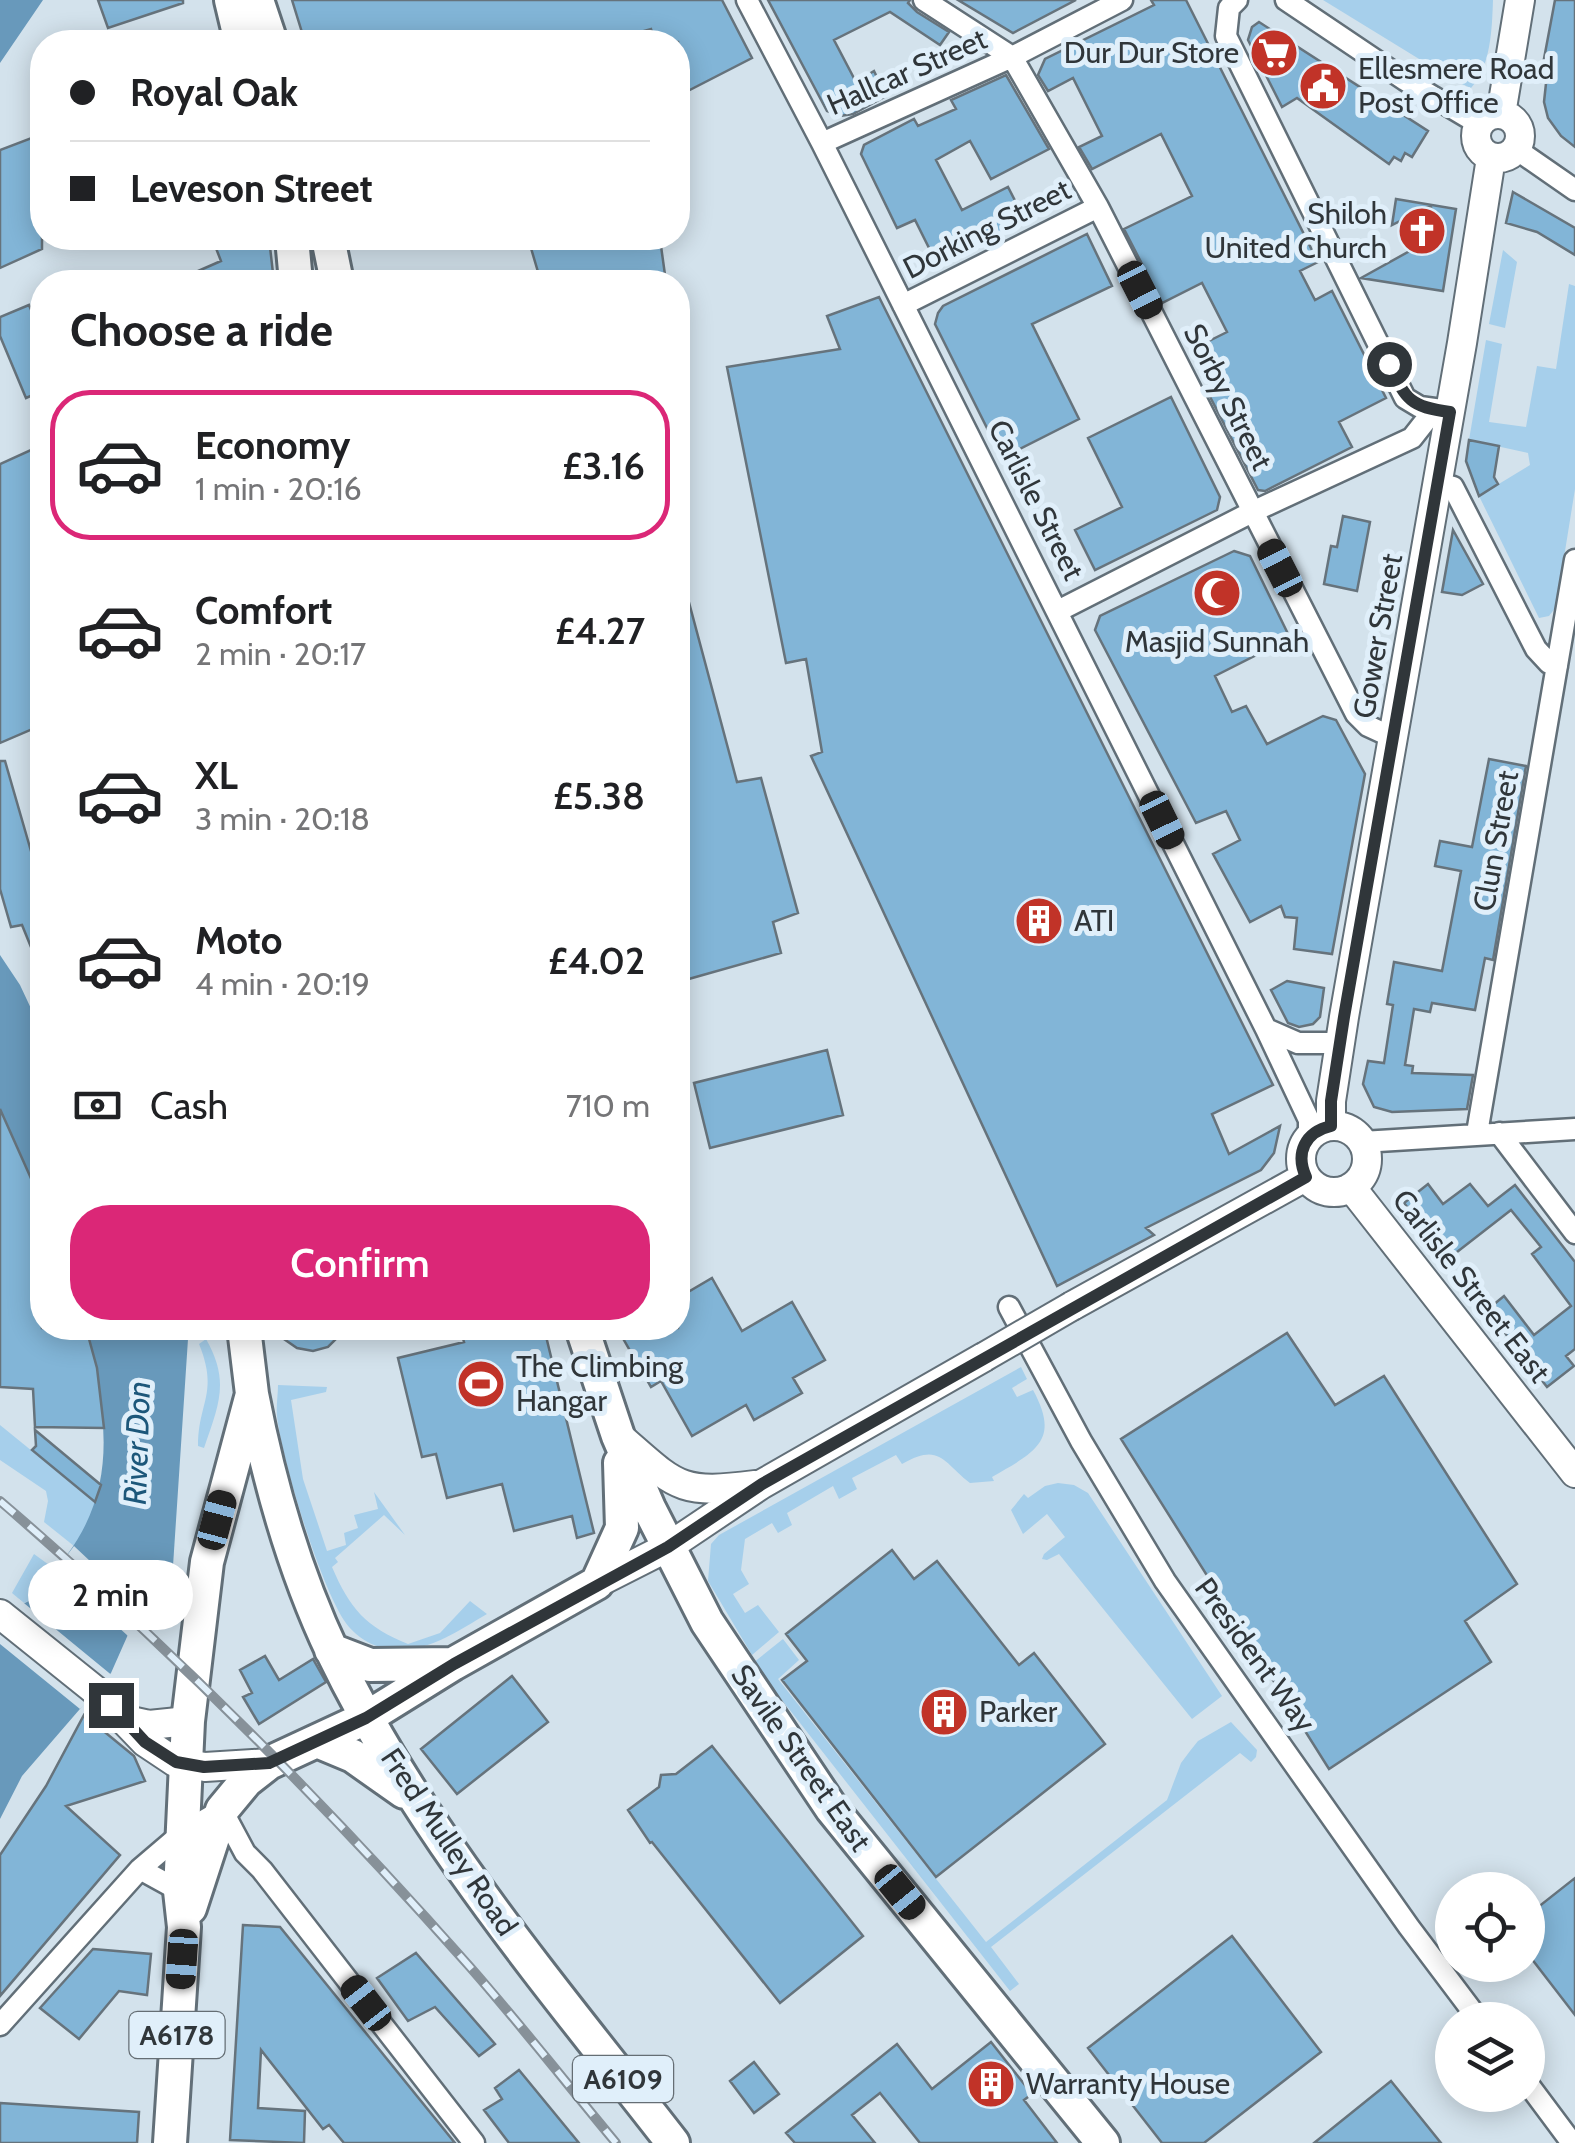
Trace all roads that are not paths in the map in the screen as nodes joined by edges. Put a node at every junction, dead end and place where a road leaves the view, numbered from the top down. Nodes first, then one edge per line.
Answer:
1 (231, 0) edge
2 (256, 0) edge
3 (747, 0) edge
4 (924, 0) edge
5 (1122, 0) edge
6 (1237, 0) edge
7 (1286, 0) edge
8 (1520, 0) edge
9 (238, 30) edge
10 (267, 30) edge
11 (1012, 57) junction
12 (1490, 119) junction
13 (822, 143) junction
14 (1504, 153) junction
15 (1575, 190) edge
16 (1098, 208) junction
17 (904, 305) junction
18 (1441, 411) junction
19 (1437, 483) junction
20 (1252, 512) junction
21 (1575, 560) edge
22 (1058, 610) junction
23 (1557, 666) junction
24 (1394, 738) junction
25 (1266, 1029) junction
26 (1340, 1043) junction
27 (1575, 1129) edge
28 (1320, 1131) junction
29 (1477, 1133) junction
30 (1499, 1133) junction
31 (1362, 1142) junction
32 (1306, 1177) junction
33 (1351, 1187) junction
34 (1575, 1233) edge
35 (1009, 1307) dead end
36 (245, 1340) edge
37 (586, 1340) edge
38 (252, 1394) junction
39 (618, 1436) junction
40 (1575, 1473) edge
41 (762, 1484) junction
42 (668, 1547) junction
43 (598, 1584) junction
44 (0, 1614) edge
45 (332, 1650) junction
46 (454, 1664) junction
47 (366, 1718) junction
48 (126, 1720) junction
49 (188, 1721) junction
50 (317, 1742) junction
51 (269, 1763) junction
52 (185, 1764) junction
53 (416, 1800) junction
54 (222, 1810) junction
55 (181, 1834) junction
56 (245, 1853) junction
57 (205, 1861) junction
58 (140, 1869) junction
59 (180, 1891) junction
60 (184, 1927) junction
61 (1465, 2002) edge
62 (0, 2025) edge
63 (1545, 2112) edge
64 (1560, 2138) edge
65 (170, 2143) edge
66 (474, 2143) edge
67 (673, 2143) edge
68 (1102, 2143) edge

1 - 9 main road
2 - 10 main road
3 - 13 street, Carlisle Street
4 - 11 street, Sorby Street
5 - 11 street, Hallcar Street
6 - 18 street
7 - 12 street
8 - 12 main road
11 - 13 street, Hallcar Street
11 - 16 street, Sorby Street
12 - 14 main road
12 - 14 main road
13 - 17 street, Carlisle Street
14 - 15 street
14 - 18 main road, Gower Street
16 - 17 street, Dorking Street
16 - 20 street, Sorby Street
17 - 22 street, Carlisle Street
18 - 19 main road, Gower Street
18 - 20 street
19 - 23 street
19 - 24 main road, Gower Street
20 - 22 street
20 - 24 street, Sorby Street
21 - 23 street, Clun Street
22 - 25 street, Carlisle Street
23 - 29 street, Clun Street
24 - 26 main road, Gower Street
25 - 26 street
25 - 28 street, Carlisle Street
26 - 28 main road, Gower Street
27 - 30 street
28 - 31 main road
28 - 32 main road
29 - 30 street
29 - 31 street
30 - 34 street
31 - 33 main road
32 - 33 main road
32 - 41 main road, bridge
33 - 40 main road, Carlisle Street East
35 - 61 street, President Way
36 - 38 main road, A6109
37 - 39 main road
38 - 45 main road, Fred Mulley Road / A6109
38 - 49 main road, A6178
39 - 41 main road
39 - 42 main road, Savile Street East
39 - 43 main road
41 - 42 main road
42 - 43 main road
42 - 68 main road, Savile Street East
43 - 46 main road, A6178
44 - 48 main road
45 - 46 main road
45 - 47 main road, Fred Mulley Road / A6109
46 - 47 main road, A6178
47 - 50 main road, A6178
47 - 53 main road, Fred Mulley Road / A6109
48 - 49 main road
48 - 52 main road
49 - 52 main road, A6178
50 - 51 main road, A6178
50 - 53 main road
51 - 52 main road
51 - 54 main road, A6178
52 - 55 main road, A6178
53 - 67 main road, Fred Mulley Road / A6109
54 - 55 street
54 - 56 street
54 - 57 main road, A6178
55 - 58 street
55 - 59 main road, A6178
56 - 57 street
56 - 66 street
57 - 60 main road, A6178
58 - 59 street
58 - 62 street
59 - 60 main road, A6178
60 - 65 main road, A6178
63 - 64 street

